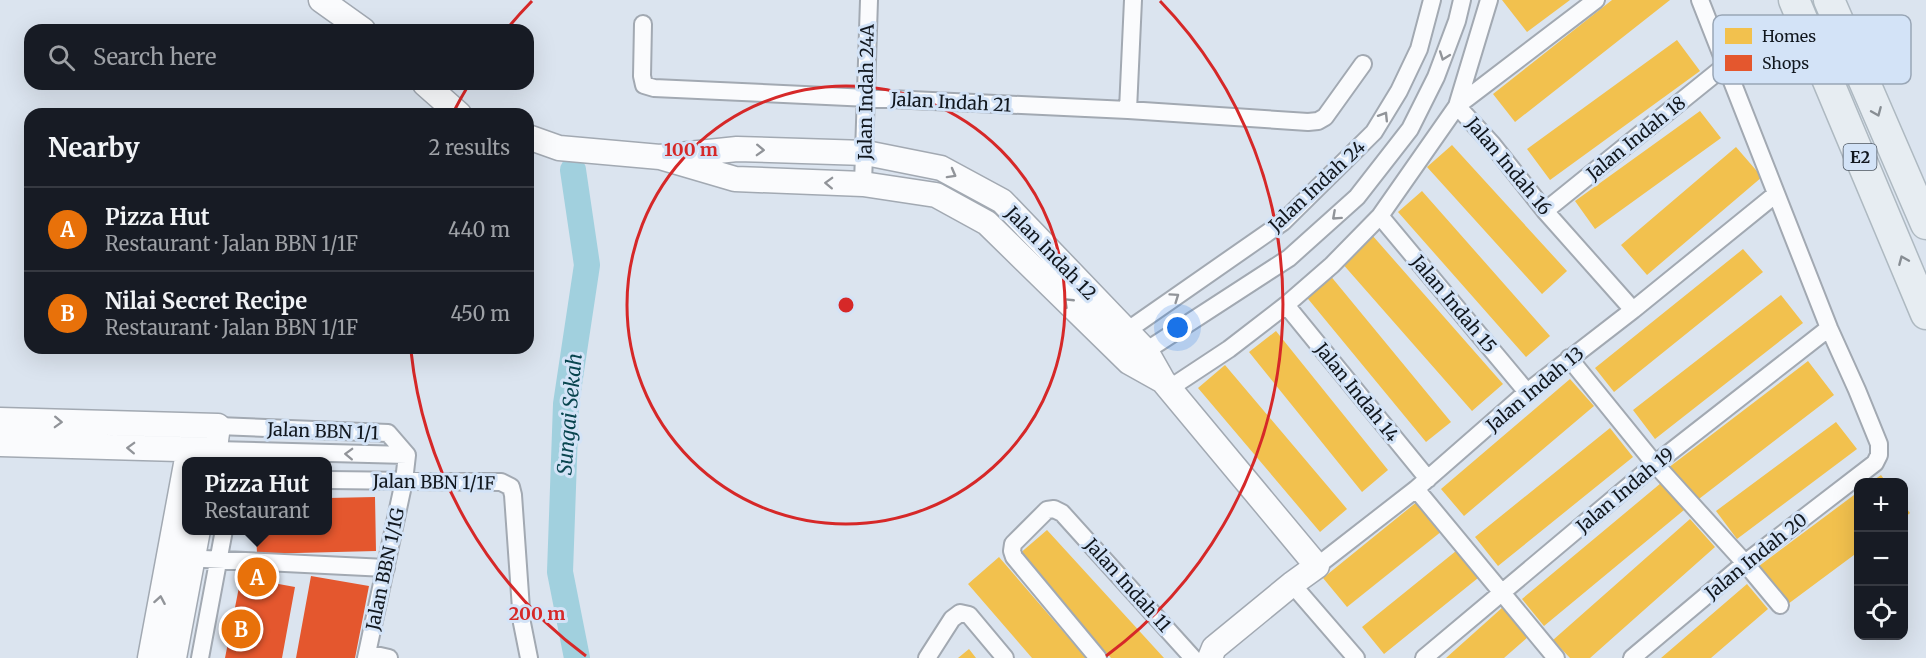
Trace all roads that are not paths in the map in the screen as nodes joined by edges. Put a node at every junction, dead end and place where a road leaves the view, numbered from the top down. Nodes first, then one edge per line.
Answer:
1 (321, 0) edge
2 (348, 0) edge
3 (869, 0) edge
4 (1132, 0) edge
5 (1432, 0) edge
6 (1462, 0) edge
7 (1489, 0) edge
8 (1596, 0) edge
9 (1700, 0) edge
10 (1794, 0) edge
11 (1829, 0) edge
12 (1800, 15) edge
13 (1835, 15) edge
14 (355, 24) edge
15 (360, 24) edge
16 (643, 24) dead end
17 (1713, 32) edge
18 (1363, 64) dead end
19 (1713, 75) edge
20 (1733, 84) edge
21 (1829, 84) edge
22 (1865, 84) edge
23 (432, 90) edge
24 (866, 98) junction
25 (1457, 106) junction
26 (452, 108) edge
27 (1128, 110) junction
28 (534, 139) edge
29 (866, 153) junction
30 (660, 157) junction
31 (863, 184) junction
32 (1776, 194) junction
33 (1545, 211) junction
34 (1380, 216) junction
35 (1926, 224) edge
36 (1286, 305) junction
37 (1633, 310) junction
38 (1926, 314) edge
39 (1829, 328) junction
40 (1118, 337) junction
41 (1138, 356) junction
42 (1569, 358) junction
43 (1167, 385) junction
44 (1527, 392) junction
45 (0, 420) edge
46 (0, 444) edge
47 (215, 446) edge
48 (189, 450) edge
49 (407, 455) junction
50 (1654, 464) junction
51 (332, 480) edge
52 (404, 481) junction
53 (1422, 484) junction
54 (182, 534) edge
55 (195, 535) edge
56 (224, 535) edge
57 (180, 558) junction
58 (219, 560) junction
59 (1745, 563) junction
60 (1317, 566) junction
61 (386, 568) junction
62 (1292, 584) junction
63 (1502, 594) junction
64 (1780, 606) dead end
65 (367, 656) edge
66 (150, 658) edge
67 (174, 658) edge
68 (200, 658) edge
69 (389, 658) edge
70 (529, 658) edge
71 (927, 658) edge
72 (1005, 658) edge
73 (1098, 658) edge
74 (1193, 658) edge
75 (1210, 658) edge
76 (1356, 658) edge
77 (1424, 658) edge
78 (1556, 658) edge
79 (1632, 658) edge

1 - 14 street
2 - 15 street
3 - 24 street, Jalan Indah 24A
4 - 27 street
40 -> 5 street, Jalan Indah 24
6 -> 41 street, Jalan Indah 24
7 - 25 street, Jalan Indah 16
8 - 25 street
9 - 17 street
12 -> 10 highway, E2
11 -> 13 highway, E2
16 - 24 street, Jalan Indah 21
18 - 27 street, Jalan Indah 21
19 - 33 street, Jalan Indah 18
20 - 32 street
38 -> 21 highway, E2
22 -> 35 highway, E2
23 - 26 street
24 - 27 street, Jalan Indah 21
24 - 29 street, Jalan Indah 24A
25 - 33 street, Jalan Indah 16
25 - 34 street
28 - 30 street, Jalan Indah 12
30 -> 29 street, Jalan Indah 12
29 - 31 street, Jalan Indah 24A
29 -> 40 street, Jalan Indah 12
31 -> 30 street, Jalan Indah 12
40 -> 31 street, Jalan Indah 12
32 - 37 street, Jalan Indah 13
32 - 39 street
33 - 37 street, Jalan Indah 16
34 - 36 street
34 - 44 street, Jalan Indah 15
36 - 43 street
36 - 53 street, Jalan Indah 14
37 - 42 street, Jalan Indah 13
39 - 50 street, Jalan Indah 19
39 - 59 street, Jalan Indah 20
40 - 41 street, Jalan Indah 12
41 - 43 street, Jalan Indah 12
42 - 44 street, Jalan Indah 13
42 - 50 street
43 - 60 street, Jalan Indah 12
44 - 53 street, Jalan Indah 13
45 -> 48 street, Jalan BBN 1/1
48 -> 46 street, Jalan BBN 1/1
47 - 48 street, Jalan BBN 1/1
49 -> 47 street, Jalan BBN 1/1
47 - 49 street, Jalan BBN 1/1
49 - 52 street, Jalan BBN 1/1G
50 - 59 street
50 - 63 street, Jalan Indah 19
51 - 52 street, Jalan BBN 1/1F
52 - 61 street, Jalan BBN 1/1G
52 - 70 street, Jalan BBN 1/1F
53 - 60 street, Jalan Indah 13
53 - 63 street, Jalan Indah 14
54 - 57 street
55 - 57 street
56 - 58 street
57 - 58 street
66 -> 57 street
57 - 67 street
58 - 61 street
58 - 68 street
59 - 64 street
59 - 79 street, Jalan Indah 20
60 - 62 street, Jalan Indah 13
61 - 65 street, Jalan BBN 1/1G
62 - 75 street, Jalan Indah 13
62 - 76 street
63 - 77 street, Jalan Indah 19
63 - 78 street, Jalan Indah 14
65 - 69 street
71 - 72 street
73 - 74 street, Jalan Indah 11

